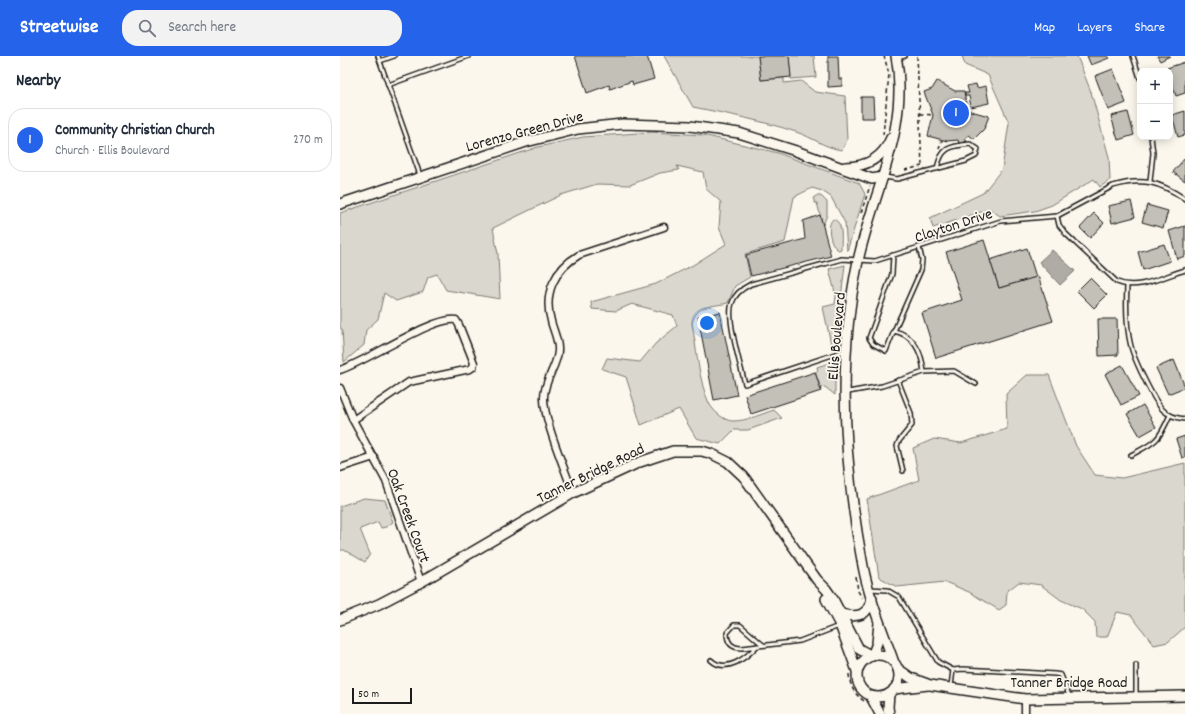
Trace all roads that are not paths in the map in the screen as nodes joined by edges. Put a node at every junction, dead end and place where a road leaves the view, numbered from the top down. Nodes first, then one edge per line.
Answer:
1 (378, 56) edge
2 (394, 56) edge
3 (469, 56) edge
4 (1133, 56) edge
5 (899, 57) edge
6 (380, 61) junction
7 (1137, 69) edge
8 (388, 85) junction
9 (898, 119) junction
10 (1151, 140) edge
11 (834, 164) junction
12 (937, 169) junction
13 (420, 176) junction
14 (883, 177) junction
15 (1150, 181) junction
16 (1185, 199) edge
17 (340, 204) edge
18 (1057, 216) junction
19 (664, 227) dead end
20 (919, 247) junction
21 (893, 255) junction
22 (858, 260) junction
23 (1185, 270) edge
24 (1127, 286) junction
25 (894, 331) junction
26 (847, 350) junction
27 (340, 370) edge
28 (924, 372) junction
29 (898, 380) junction
30 (976, 384) dead end
31 (340, 388) edge
32 (846, 392) junction
33 (1170, 416) junction
34 (1185, 419) edge
35 (353, 420) junction
36 (1130, 455) dead end
37 (374, 457) junction
38 (340, 468) edge
39 (903, 471) dead end
40 (573, 493) junction
41 (817, 580) junction
42 (421, 582) junction
43 (871, 593) junction
44 (841, 614) junction
45 (340, 620) edge
46 (879, 621) junction
47 (843, 624) junction
48 (763, 645) junction
49 (757, 646) junction
50 (872, 656) junction
51 (711, 660) dead end
52 (893, 660) junction
53 (1136, 665) dead end
54 (898, 669) junction
55 (853, 670) junction
56 (953, 670) junction
57 (930, 685) junction
58 (950, 688) junction
59 (892, 692) junction
60 (1185, 696) edge
61 (1136, 697) junction
62 (1070, 698) junction
63 (1025, 699) junction
64 (869, 700) junction
65 (880, 714) edge
66 (889, 714) edge
67 (1025, 714) edge

1 - 6 lane
2 - 6 lane
3 - 8 lane
4 - 7 lane
5 - 9 main road, Ellis Boulevard
6 - 8 lane
8 - 13 lane
9 - 11 main road
9 - 14 main road, Ellis Boulevard
10 - 15 lane
11 - 13 main road, Lorenzo Green Drive
11 - 14 main road, Lorenzo Green Drive
12 - 12 lane
12 - 14 lane
13 - 17 main road, Lorenzo Green Drive
14 - 22 main road, Ellis Boulevard
15 - 16 lane, Clayton Drive
15 - 18 lane, Clayton Drive
18 - 20 lane, Clayton Drive
18 - 24 lane
19 - 40 street
20 - 21 lane, Clayton Drive
20 - 25 lane
21 - 22 lane, Clayton Drive
21 - 25 lane
22 - 26 main road, Ellis Boulevard
22 - 26 lane, Clayton Drive
23 - 24 lane
24 - 33 lane
25 - 28 lane
26 - 32 main road, Ellis Boulevard
27 - 35 street
28 - 29 lane
28 - 30 lane
29 - 32 lane
29 - 39 lane
31 - 35 street, Oak Creek Court
32 - 43 main road, Ellis Boulevard
33 - 34 lane
33 - 36 lane
35 - 37 street, Oak Creek Court
37 - 38 street, Oak Creek Court
37 - 42 street, Oak Creek Court
40 - 41 main road, Tanner Bridge Road
40 - 42 main road, Tanner Bridge Road
41 - 44 main road, Tanner Bridge Road
41 - 47 main road, Tanner Bridge Road
42 - 45 main road, Tanner Bridge Road
43 - 44 main road
43 - 46 main road, Ellis Boulevard
43 - 56 lane
44 - 47 main road, Tanner Bridge Road
46 - 50 main road, Ellis Boulevard
46 - 52 main road, Ellis Boulevard
47 - 48 lane
47 - 50 main road, Tanner Bridge Road
47 - 55 main road, Tanner Bridge Road
48 - 49 lane
48 - 49 lane
49 - 51 lane
50 - 52 main road
50 - 55 main road
52 - 54 main road
53 - 61 lane
54 - 57 main road, Tanner Bridge Road
54 - 59 main road
55 - 64 main road
56 - 58 lane
56 - 62 lane
57 - 58 main road, Tanner Bridge Road
57 - 59 main road, Tanner Bridge Road
58 - 63 main road, Tanner Bridge Road
59 - 64 main road
59 - 66 main road
60 - 61 main road, Tanner Bridge Road
61 - 62 main road, Tanner Bridge Road
62 - 63 main road, Tanner Bridge Road
63 - 67 street
64 - 65 main road

